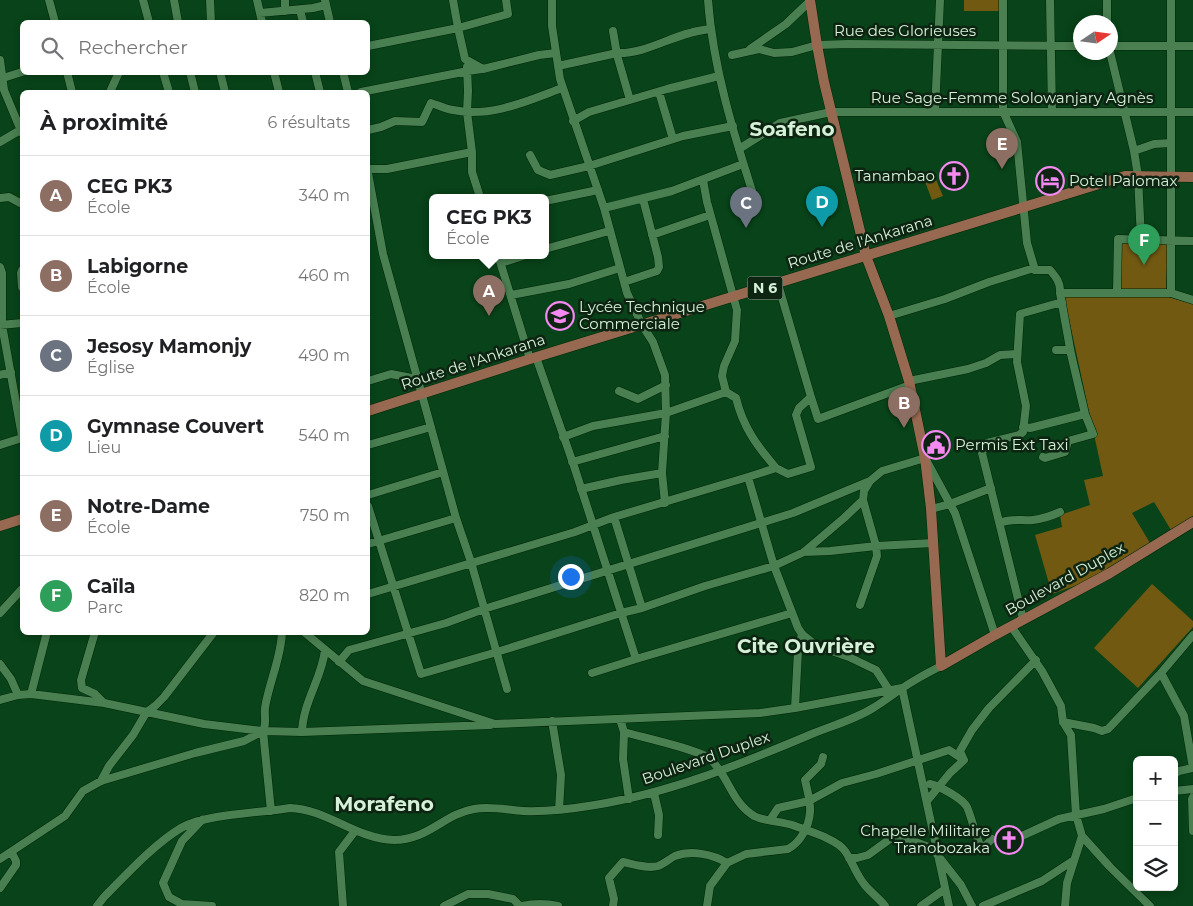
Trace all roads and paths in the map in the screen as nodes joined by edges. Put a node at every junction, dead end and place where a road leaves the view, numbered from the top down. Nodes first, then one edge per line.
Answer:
1 (49, 0) edge
2 (143, 0) edge
3 (174, 0) edge
4 (210, 0) edge
5 (257, 0) edge
6 (285, 0) edge
7 (453, 0) edge
8 (506, 0) edge
9 (552, 0) edge
10 (708, 0) edge
11 (810, 0) edge
12 (940, 0) edge
13 (1003, 0) edge
14 (1050, 0) edge
15 (1107, 0) edge
16 (1171, 0) edge
17 (325, 2) edge
18 (300, 10) junction
19 (285, 11) junction
20 (260, 13) junction
21 (1107, 15) edge
22 (54, 20) edge
23 (148, 20) edge
24 (178, 20) edge
25 (211, 20) edge
26 (262, 20) edge
27 (302, 20) edge
28 (330, 20) edge
29 (458, 28) junction
30 (710, 29) junction
31 (613, 30) dead end
32 (817, 45) junction
33 (937, 45) junction
34 (1004, 45) junction
35 (370, 46) edge
36 (1052, 46) junction
37 (1073, 46) edge
38 (1118, 46) edge
39 (1193, 46) edge
40 (1171, 47) junction
41 (748, 51) junction
42 (556, 53) junction
43 (617, 53) junction
44 (732, 55) dead end
45 (465, 59) junction
46 (0, 60) edge
47 (1112, 60) edge
48 (558, 66) junction
49 (483, 69) junction
50 (468, 71) junction
51 (20, 73) edge
52 (68, 75) edge
53 (118, 75) edge
54 (164, 75) edge
55 (191, 75) edge
56 (222, 75) edge
57 (275, 75) edge
58 (316, 75) edge
59 (344, 75) edge
60 (720, 76) junction
61 (4, 78) junction
62 (562, 88) junction
63 (2, 90) edge
64 (72, 90) edge
65 (111, 90) edge
66 (168, 90) edge
67 (194, 90) edge
68 (225, 90) edge
69 (278, 90) edge
70 (320, 90) edge
71 (348, 90) edge
72 (370, 90) edge
73 (659, 92) junction
74 (630, 100) junction
75 (935, 111) junction
76 (1003, 111) junction
77 (1052, 111) junction
78 (1125, 111) junction
79 (467, 112) junction
80 (831, 112) junction
81 (1171, 112) junction
82 (1193, 112) edge
83 (573, 121) junction
84 (20, 126) edge
85 (733, 126) junction
86 (370, 130) edge
87 (20, 131) edge
88 (673, 139) junction
89 (0, 142) edge
90 (1170, 142) junction
91 (739, 149) junction
92 (1134, 151) junction
93 (472, 152) junction
94 (530, 155) dead end
95 (743, 164) junction
96 (589, 166) junction
97 (370, 169) edge
98 (1138, 176) junction
99 (1171, 176) junction
100 (1193, 177) edge
101 (703, 180) junction
102 (370, 184) edge
103 (598, 190) junction
104 (479, 194) edge
105 (0, 198) edge
106 (643, 199) junction
107 (549, 200) edge
108 (755, 200) dead end
109 (20, 203) edge
110 (604, 208) junction
111 (1023, 208) junction
112 (710, 216) junction
113 (610, 231) junction
114 (652, 235) junction
115 (1141, 239) junction
116 (1171, 240) junction
117 (1193, 241) edge
118 (549, 247) edge
119 (866, 256) junction
120 (500, 259) edge
121 (514, 259) edge
122 (501, 263) junction
123 (0, 268) edge
124 (620, 268) junction
125 (1034, 268) junction
126 (624, 282) junction
127 (778, 284) junction
128 (1117, 292) junction
129 (1060, 293) junction
130 (1171, 293) junction
131 (511, 295) junction
132 (734, 298) junction
133 (1193, 300) edge
134 (1062, 302) junction
135 (889, 316) junction
136 (20, 323) edge
137 (1, 325) edge
138 (642, 325) junction
139 (1056, 350) dead end
140 (1070, 350) junction
141 (1017, 354) junction
142 (533, 358) junction
143 (11, 372) junction
144 (0, 375) edge
145 (370, 379) edge
146 (417, 379) junction
147 (910, 383) junction
148 (666, 385) junction
149 (619, 391) dead end
150 (726, 392) junction
151 (421, 395) junction
152 (811, 397) junction
153 (370, 410) edge
154 (666, 413) junction
155 (1085, 414) junction
156 (20, 425) edge
157 (431, 427) junction
158 (1023, 427) junction
159 (665, 436) junction
160 (563, 437) junction
161 (20, 438) edge
162 (370, 444) edge
163 (0, 445) edge
164 (925, 458) junction
165 (1042, 458) dead end
166 (572, 462) junction
167 (776, 468) junction
168 (443, 472) junction
169 (662, 473) junction
170 (748, 477) junction
171 (870, 481) junction
172 (991, 488) junction
173 (581, 489) junction
174 (370, 494) edge
175 (863, 500) junction
176 (665, 503) junction
177 (950, 504) junction
178 (931, 509) junction
179 (1060, 512) dead end
180 (370, 513) edge
181 (614, 517) junction
182 (456, 518) junction
183 (20, 520) edge
184 (1193, 522) edge
185 (762, 523) junction
186 (1000, 524) junction
187 (592, 525) junction
188 (0, 526) edge
189 (378, 540) junction
190 (933, 542) junction
191 (370, 543) edge
192 (876, 546) junction
193 (804, 552) junction
194 (471, 562) junction
195 (628, 564) junction
196 (774, 566) junction
197 (607, 571) junction
198 (393, 586) junction
199 (20, 591) edge
200 (370, 593) edge
201 (860, 605) dead end
202 (642, 608) junction
203 (484, 609) junction
204 (0, 613) edge
205 (621, 613) junction
206 (792, 613) junction
207 (1023, 620) junction
208 (1011, 626) junction
209 (407, 633) junction
210 (802, 634) junction
211 (995, 634) junction
212 (46, 635) edge
213 (93, 635) edge
214 (212, 635) edge
215 (282, 635) edge
216 (308, 635) edge
217 (1193, 635) edge
218 (325, 650) junction
219 (497, 652) junction
220 (636, 659) junction
221 (1036, 660) junction
222 (339, 662) junction
223 (0, 664) edge
224 (940, 666) junction
225 (592, 673) dead end
226 (1161, 673) junction
227 (902, 688) junction
228 (507, 689) dead end
229 (888, 690) junction
230 (30, 694) junction
231 (18, 695) junction
232 (0, 700) edge
233 (104, 703) junction
234 (795, 708) junction
235 (146, 713) junction
236 (620, 719) junction
237 (552, 721) junction
238 (1062, 722) junction
239 (495, 724) junction
240 (263, 731) junction
241 (302, 732) junction
242 (624, 732) junction
243 (823, 757) dead end
244 (918, 760) junction
245 (964, 760) junction
246 (1193, 768) edge
247 (720, 770) junction
248 (1178, 771) edge
249 (101, 781) junction
250 (930, 784) dead end
251 (940, 786) junction
252 (1193, 789) edge
253 (1178, 791) edge
254 (654, 793) junction
255 (1193, 797) edge
256 (629, 799) junction
257 (1133, 799) edge
258 (809, 801) junction
259 (928, 801) junction
260 (559, 810) junction
261 (271, 811) junction
262 (1076, 815) junction
263 (204, 819) junction
264 (770, 820) junction
265 (806, 830) junction
266 (355, 831) junction
267 (1193, 831) edge
268 (658, 835) dead end
269 (1082, 836) junction
270 (992, 839) dead end
271 (1015, 839) dead end
272 (12, 853) junction
273 (938, 854) junction
274 (849, 858) junction
275 (0, 859) edge
276 (1074, 860) junction
277 (727, 863) junction
278 (0, 888) edge
279 (945, 889) junction
280 (97, 906) edge
281 (200, 906) edge
282 (212, 906) edge
283 (343, 906) edge
284 (444, 906) edge
285 (521, 906) edge
286 (558, 906) edge
287 (613, 906) edge
288 (707, 906) edge
289 (885, 906) edge
290 (921, 906) edge
291 (949, 906) edge
292 (972, 906) edge
293 (982, 906) edge
294 (1065, 906) edge
295 (1150, 906) edge

1 - 22 street
2 - 23 street
3 - 24 street
4 - 25 street
5 - 20 street
6 - 19 street
7 - 29 street
8 - 29 street
9 - 42 street
10 - 30 street
11 - 32 main road
11 - 41 street
12 - 33 street
13 - 34 street
14 - 36 street
15 - 21 street
16 - 40 street
17 - 18 street
17 - 28 street
18 - 19 street
18 - 27 street
19 - 20 street
20 - 26 street
29 - 35 street
29 - 45 street
30 - 43 street
30 - 60 street
31 - 43 street
32 - 33 street, Rue des Glorieuses
32 - 41 street, Rue des Glorieuses
32 - 80 main road
33 - 34 street, Rue des Glorieuses
33 - 75 street
34 - 36 street, Rue des Glorieuses
34 - 76 street
36 - 37 street, Rue des Glorieuses
36 - 77 street
38 - 40 street
39 - 40 street
40 - 81 street
41 - 44 street, Rue des Glorieuses
42 - 48 street
42 - 49 street
43 - 48 street
43 - 74 street
45 - 49 street
45 - 50 street
46 - 61 street
47 - 78 street
48 - 62 street
49 - 50 street
50 - 72 street
50 - 79 street
51 - 61 street
52 - 64 street
53 - 65 street
54 - 66 street
55 - 67 street
56 - 68 street
57 - 69 street
58 - 70 street
59 - 71 street
60 - 73 street
60 - 85 street
61 - 63 street
62 - 79 street
62 - 83 street
63 - 84 street
73 - 74 street
73 - 88 street
74 - 83 street
75 - 76 street, Rue Sage-Femme Solowanjary Agnès
75 - 80 street, Rue Sage-Femme Solowanjary Agnès
76 - 77 street, Rue Sage-Femme Solowanjary Agnès
76 - 111 street
77 - 78 street, Rue Sage-Femme Solowanjary Agnès
78 - 81 street, Rue Sage-Femme Solowanjary Agnès
78 - 92 street
79 - 86 street
79 - 93 street
80 - 91 street, Rue Sage-Femme Solowanjary Agnès
80 - 119 main road
81 - 82 street, Rue Sage-Femme Solowanjary Agnès
81 - 90 street
83 - 96 street
85 - 88 street
85 - 91 street
87 - 89 street
88 - 96 street
90 - 92 street
90 - 99 street
91 - 95 street
92 - 98 street
93 - 97 street
93 - 104 street
94 - 96 street
95 - 101 street
95 - 108 street
96 - 103 street
98 - 99 main road, Route de l'Ankarana / N 6
98 - 111 main road, Route de l'Ankarana / N 6
98 - 115 street
99 - 100 main road, Route de l'Ankarana / N 6
99 - 116 street
101 - 106 street
101 - 112 street
102 - 146 street
103 - 107 street
103 - 110 street
105 - 109 street
106 - 110 street
106 - 114 street
110 - 113 street
111 - 119 main road, Route de l'Ankarana / N 6
111 - 125 street
112 - 114 street
112 - 132 street
113 - 118 street
113 - 124 street
114 - 126 street
115 - 116 street
115 - 128 street
116 - 117 street
116 - 130 street
119 - 127 main road, Route de l'Ankarana / N 6
119 - 135 main road
120 - 122 street
121 - 122 street
122 - 131 street
123 - 137 street
124 - 126 street
124 - 131 street
125 - 129 street
125 - 135 street
126 - 138 street
127 - 132 main road, Route de l'Ankarana / N 6
127 - 152 street
128 - 129 street
128 - 130 street
129 - 134 street
130 - 133 street
131 - 142 street
132 - 138 main road, Route de l'Ankarana / N 6
132 - 150 street
134 - 140 street
134 - 141 street
135 - 147 main road
136 - 137 street
137 - 143 street
138 - 142 main road, Route de l'Ankarana / N 6
138 - 148 street
139 - 140 street
140 - 155 street
141 - 147 street
141 - 158 street
142 - 151 main road, Route de l'Ankarana / N 6
142 - 160 street
143 - 144 street
143 - 156 street
145 - 146 street
146 - 151 street
147 - 152 street
147 - 164 main road
148 - 149 street
148 - 154 street
150 - 154 street
150 - 167 street
151 - 153 main road, Route de l'Ankarana / N 6
151 - 157 street
152 - 167 street
154 - 159 street
154 - 160 street
155 - 158 street
155 - 165 street
157 - 162 street
157 - 168 street
158 - 172 street
159 - 166 street
159 - 169 street
160 - 166 street
161 - 163 street
164 - 171 street
164 - 177 street
164 - 178 main road
166 - 173 street
167 - 170 street
168 - 174 street
168 - 182 street
169 - 173 street
169 - 176 street
170 - 176 street
170 - 185 street
171 - 175 street
171 - 185 street
172 - 177 street
172 - 186 street
173 - 187 street
175 - 192 street
175 - 193 street
176 - 181 street
177 - 178 street
177 - 211 street
178 - 190 main road
179 - 186 street
180 - 189 street
181 - 187 street
181 - 195 street
182 - 189 street
182 - 194 street
183 - 188 main road
184 - 207 main road, Boulevard Duplex
185 - 195 street
185 - 196 street
186 - 207 street
187 - 194 street
187 - 197 street
189 - 191 street
189 - 198 street
190 - 192 street
190 - 224 main road
192 - 193 street
192 - 201 street
193 - 196 street
194 - 198 street
194 - 203 street
195 - 197 street
195 - 202 street
196 - 202 street
196 - 206 street
197 - 203 street
197 - 205 street
198 - 200 street
198 - 209 street
199 - 204 street
202 - 205 street
203 - 209 street
203 - 219 street
205 - 219 street
205 - 220 street
206 - 210 street
206 - 220 street
207 - 208 main road, Boulevard Duplex
208 - 211 main road, Boulevard Duplex
208 - 221 street
209 - 219 street
209 - 222 street
210 - 229 street
210 - 234 street
211 - 224 main road, Boulevard Duplex
212 - 230 street
213 - 233 street
214 - 235 street
215 - 240 street
216 - 218 street
217 - 226 street
218 - 222 street
218 - 241 street
219 - 228 street
220 - 225 street
221 - 238 street
221 - 245 street
222 - 239 street
223 - 231 street
224 - 227 street, Boulevard Duplex
226 - 238 street
226 - 246 street
227 - 229 street
227 - 244 street
227 - 247 street, Boulevard Duplex
229 - 234 street
230 - 231 street
230 - 233 street
231 - 232 street
233 - 235 street
234 - 236 street
235 - 240 street
235 - 249 street
236 - 237 street
236 - 242 street
237 - 239 street
237 - 260 street
238 - 262 street
239 - 241 street
240 - 241 street
240 - 249 street
240 - 261 street
242 - 247 street
242 - 256 street
243 - 258 street
244 - 245 street
244 - 258 street
244 - 259 street
245 - 251 street
246 - 248 street
247 - 254 street, Boulevard Duplex
247 - 264 street
249 - 272 street
250 - 251 street
251 - 259 street
251 - 270 street
252 - 253 street
254 - 256 street, Boulevard Duplex
254 - 268 street
255 - 267 street
256 - 260 street, Boulevard Duplex
257 - 262 street
258 - 264 street
258 - 265 street
259 - 273 street
260 - 266 street, Boulevard Duplex
261 - 263 street, Boulevard Duplex
261 - 266 street, Boulevard Duplex
262 - 269 street
262 - 271 street
263 - 280 street, Boulevard Duplex
263 - 281 street
264 - 265 street
265 - 274 street
265 - 277 street
266 - 283 street
269 - 276 street
269 - 295 street
272 - 275 street
272 - 278 street
273 - 274 street
273 - 279 street
273 - 292 street
274 - 289 street
276 - 293 street
276 - 294 street
277 - 287 street
277 - 288 street
279 - 290 street
279 - 291 street
281 - 282 street
284 - 285 street
285 - 286 street

